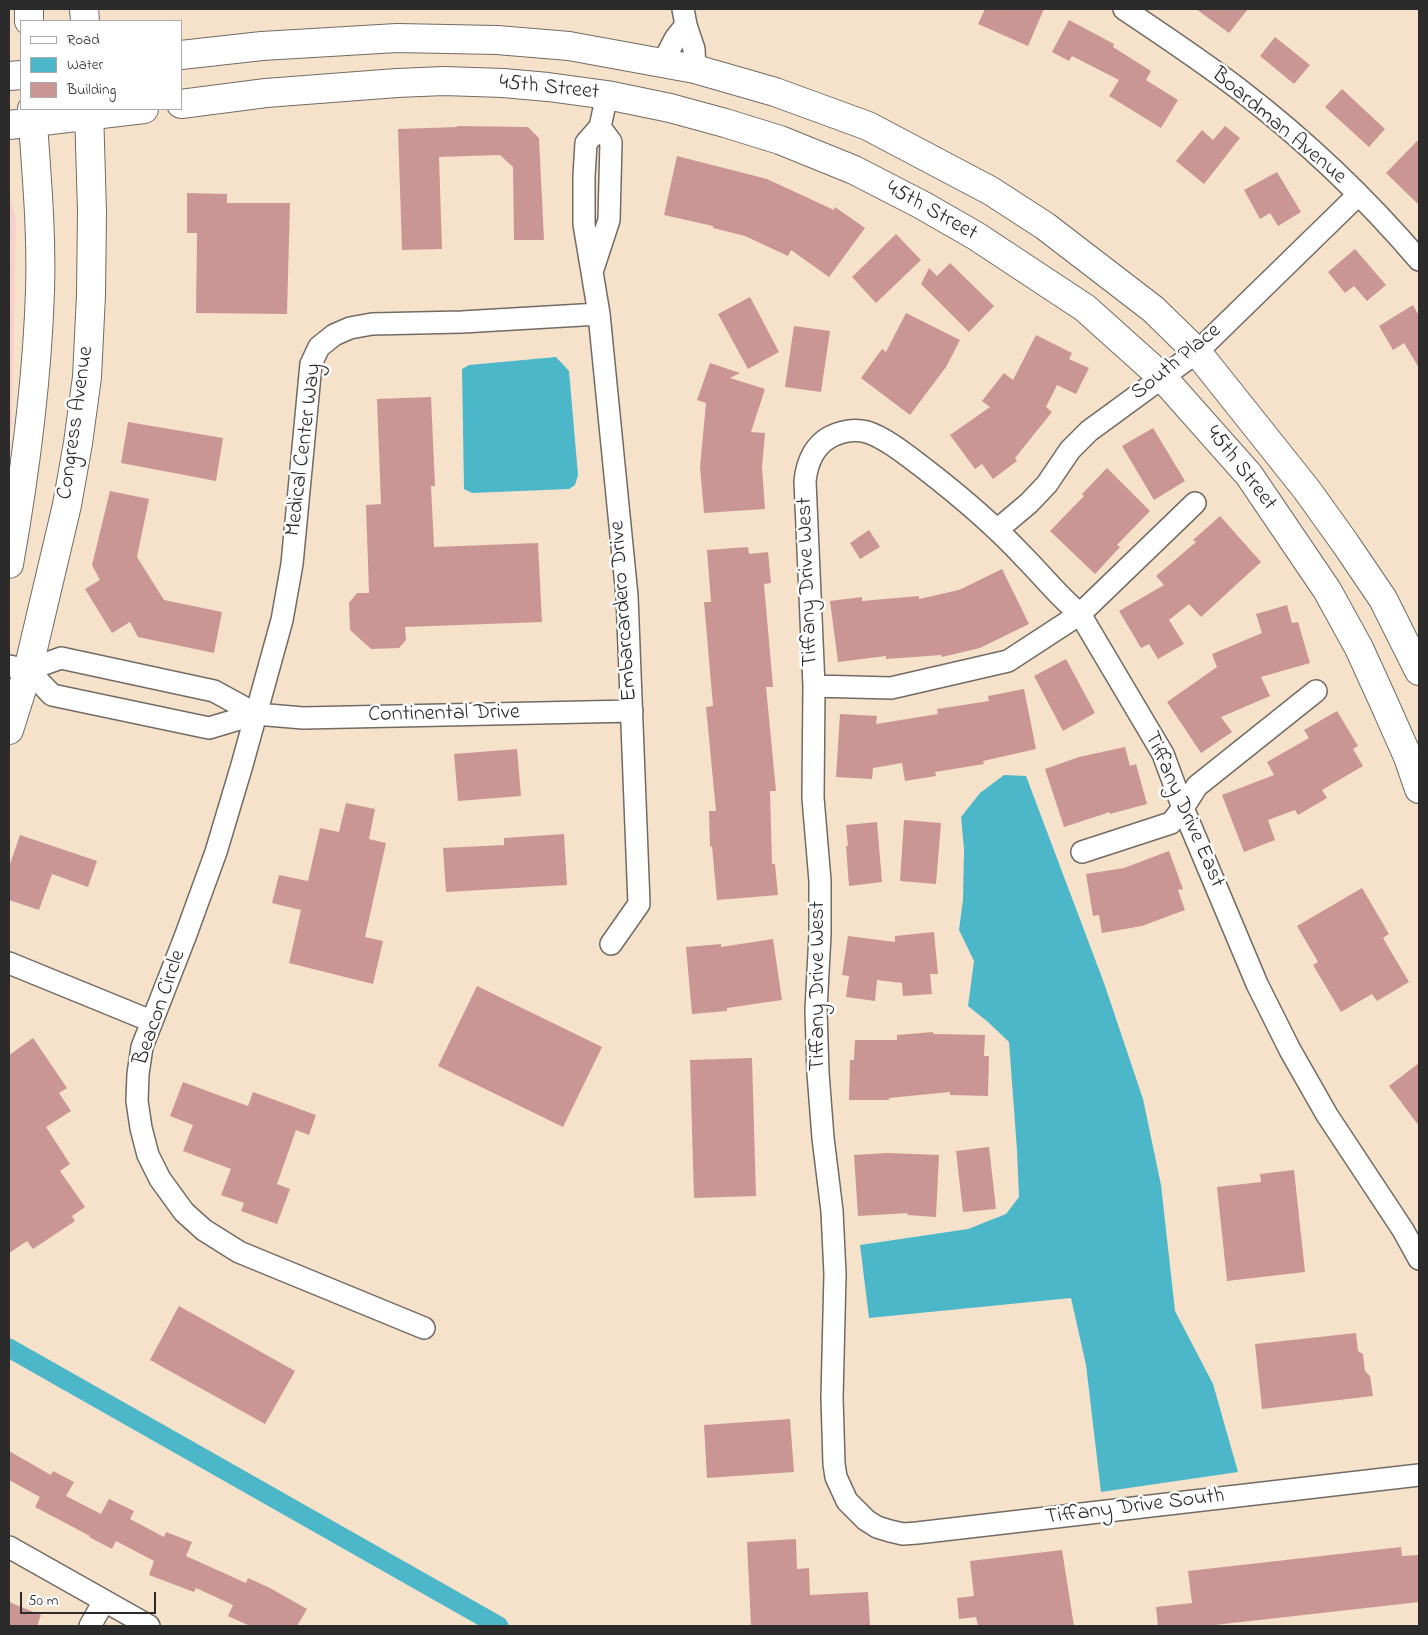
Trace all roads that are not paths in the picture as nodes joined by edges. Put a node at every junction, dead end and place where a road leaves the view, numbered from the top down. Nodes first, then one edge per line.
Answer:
1 (1124, 9) edge
2 (684, 17) edge
3 (182, 55) edge
4 (661, 62) junction
5 (695, 69) junction
6 (607, 95) junction
7 (182, 104) edge
8 (126, 110) edge
9 (90, 112) edge
10 (25, 119) edge
11 (1358, 195) junction
12 (1419, 260) edge
13 (599, 314) junction
14 (1197, 352) junction
15 (1163, 378) junction
16 (812, 456) joint
17 (1196, 503) dead end
18 (997, 530) junction
19 (9, 564) edge
20 (1080, 614) junction
21 (18, 668) edge
22 (1419, 670) edge
23 (814, 686) junction
24 (1316, 691) dead end
25 (632, 712) junction
26 (256, 714) junction
27 (9, 730) edge
28 (1419, 789) edge
29 (1183, 808) junction
30 (1082, 852) dead end
31 (611, 944) dead end
32 (9, 963) edge
33 (151, 1021) junction
34 (1419, 1260) edge
35 (424, 1328) dead end
36 (1419, 1475) edge
37 (856, 1512) joint
38 (9, 1547) edge
39 (104, 1601) junction
40 (90, 1626) edge
41 (149, 1626) edge

1 - 11 street, Boardman Avenue
2 - 4 street
2 - 5 street
3 - 4 main road, 45th Street
4 - 5 main road, 45th Street
4 - 6 main road
5 - 14 main road, 45th Street
6 - 7 main road, 45th Street
6 - 13 street, Embarcardero Drive
6 - 15 main road, 45th Street
8 - 9 main road
9 - 10 main road
9 - 21 main road, Congress Avenue
10 - 19 main road, Congress Avenue
11 - 12 street, Boardman Avenue
11 - 14 street, South Place
13 - 25 street, Embarcardero Drive
13 - 26 street, Medical Center Way
14 - 15 street, South Place
14 - 22 main road, 45th Street
15 - 18 street, South Place
15 - 28 main road, 45th Street
16 - 18 street, Tiffany Drive East
16 - 23 street, Tiffany Drive West
17 - 20 street
18 - 20 street, Tiffany Drive East
20 - 23 street
20 - 29 street, Tiffany Drive East
21 - 26 street, Continental Drive
21 - 26 street, Continental Drive
21 - 27 main road, Congress Avenue
23 - 37 street, Tiffany Drive West
24 - 29 street
25 - 26 street, Continental Drive
25 - 31 street, Embarcardero Drive
26 - 33 street, Beacon Circle
29 - 30 street
29 - 34 street, Tiffany Drive East
32 - 33 street
33 - 35 street, Beacon Circle
36 - 37 street, Tiffany Drive South
38 - 39 street
39 - 40 street
39 - 41 street

